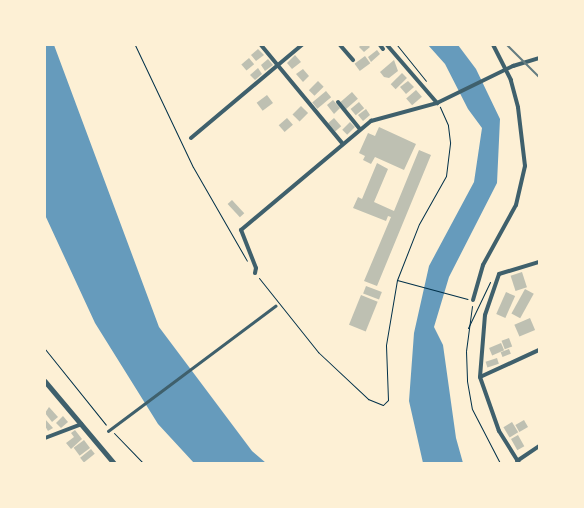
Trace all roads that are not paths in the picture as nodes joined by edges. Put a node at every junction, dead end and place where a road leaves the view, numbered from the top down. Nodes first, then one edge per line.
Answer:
1 (261, 45) edge
2 (302, 45) edge
3 (340, 45) edge
4 (387, 45) edge
5 (493, 45) edge
6 (539, 58) edge
7 (353, 60) dead end
8 (278, 66) junction
9 (504, 70) junction
10 (338, 102) dead end
11 (439, 102) junction
12 (360, 130) junction
13 (191, 138) dead end
14 (342, 143) junction
15 (539, 262) edge
16 (255, 273) road end
17 (471, 300) road end
18 (275, 306) dead end
19 (539, 350) edge
20 (480, 377) junction
21 (45, 381) edge
22 (81, 424) junction
23 (108, 431) dead end
24 (45, 438) edge
25 (539, 446) edge
26 (518, 462) edge
27 (114, 463) edge

1 - 8 street
2 - 8 street
3 - 7 street
4 - 11 street
5 - 9 street
6 - 9 street
8 - 13 street
8 - 14 street
9 - 11 street
9 - 17 street
10 - 12 street
11 - 12 street
12 - 14 street
14 - 16 street
15 - 20 street
18 - 23 street
19 - 20 street
20 - 26 street
21 - 22 street
22 - 24 street
22 - 27 street
25 - 26 street

